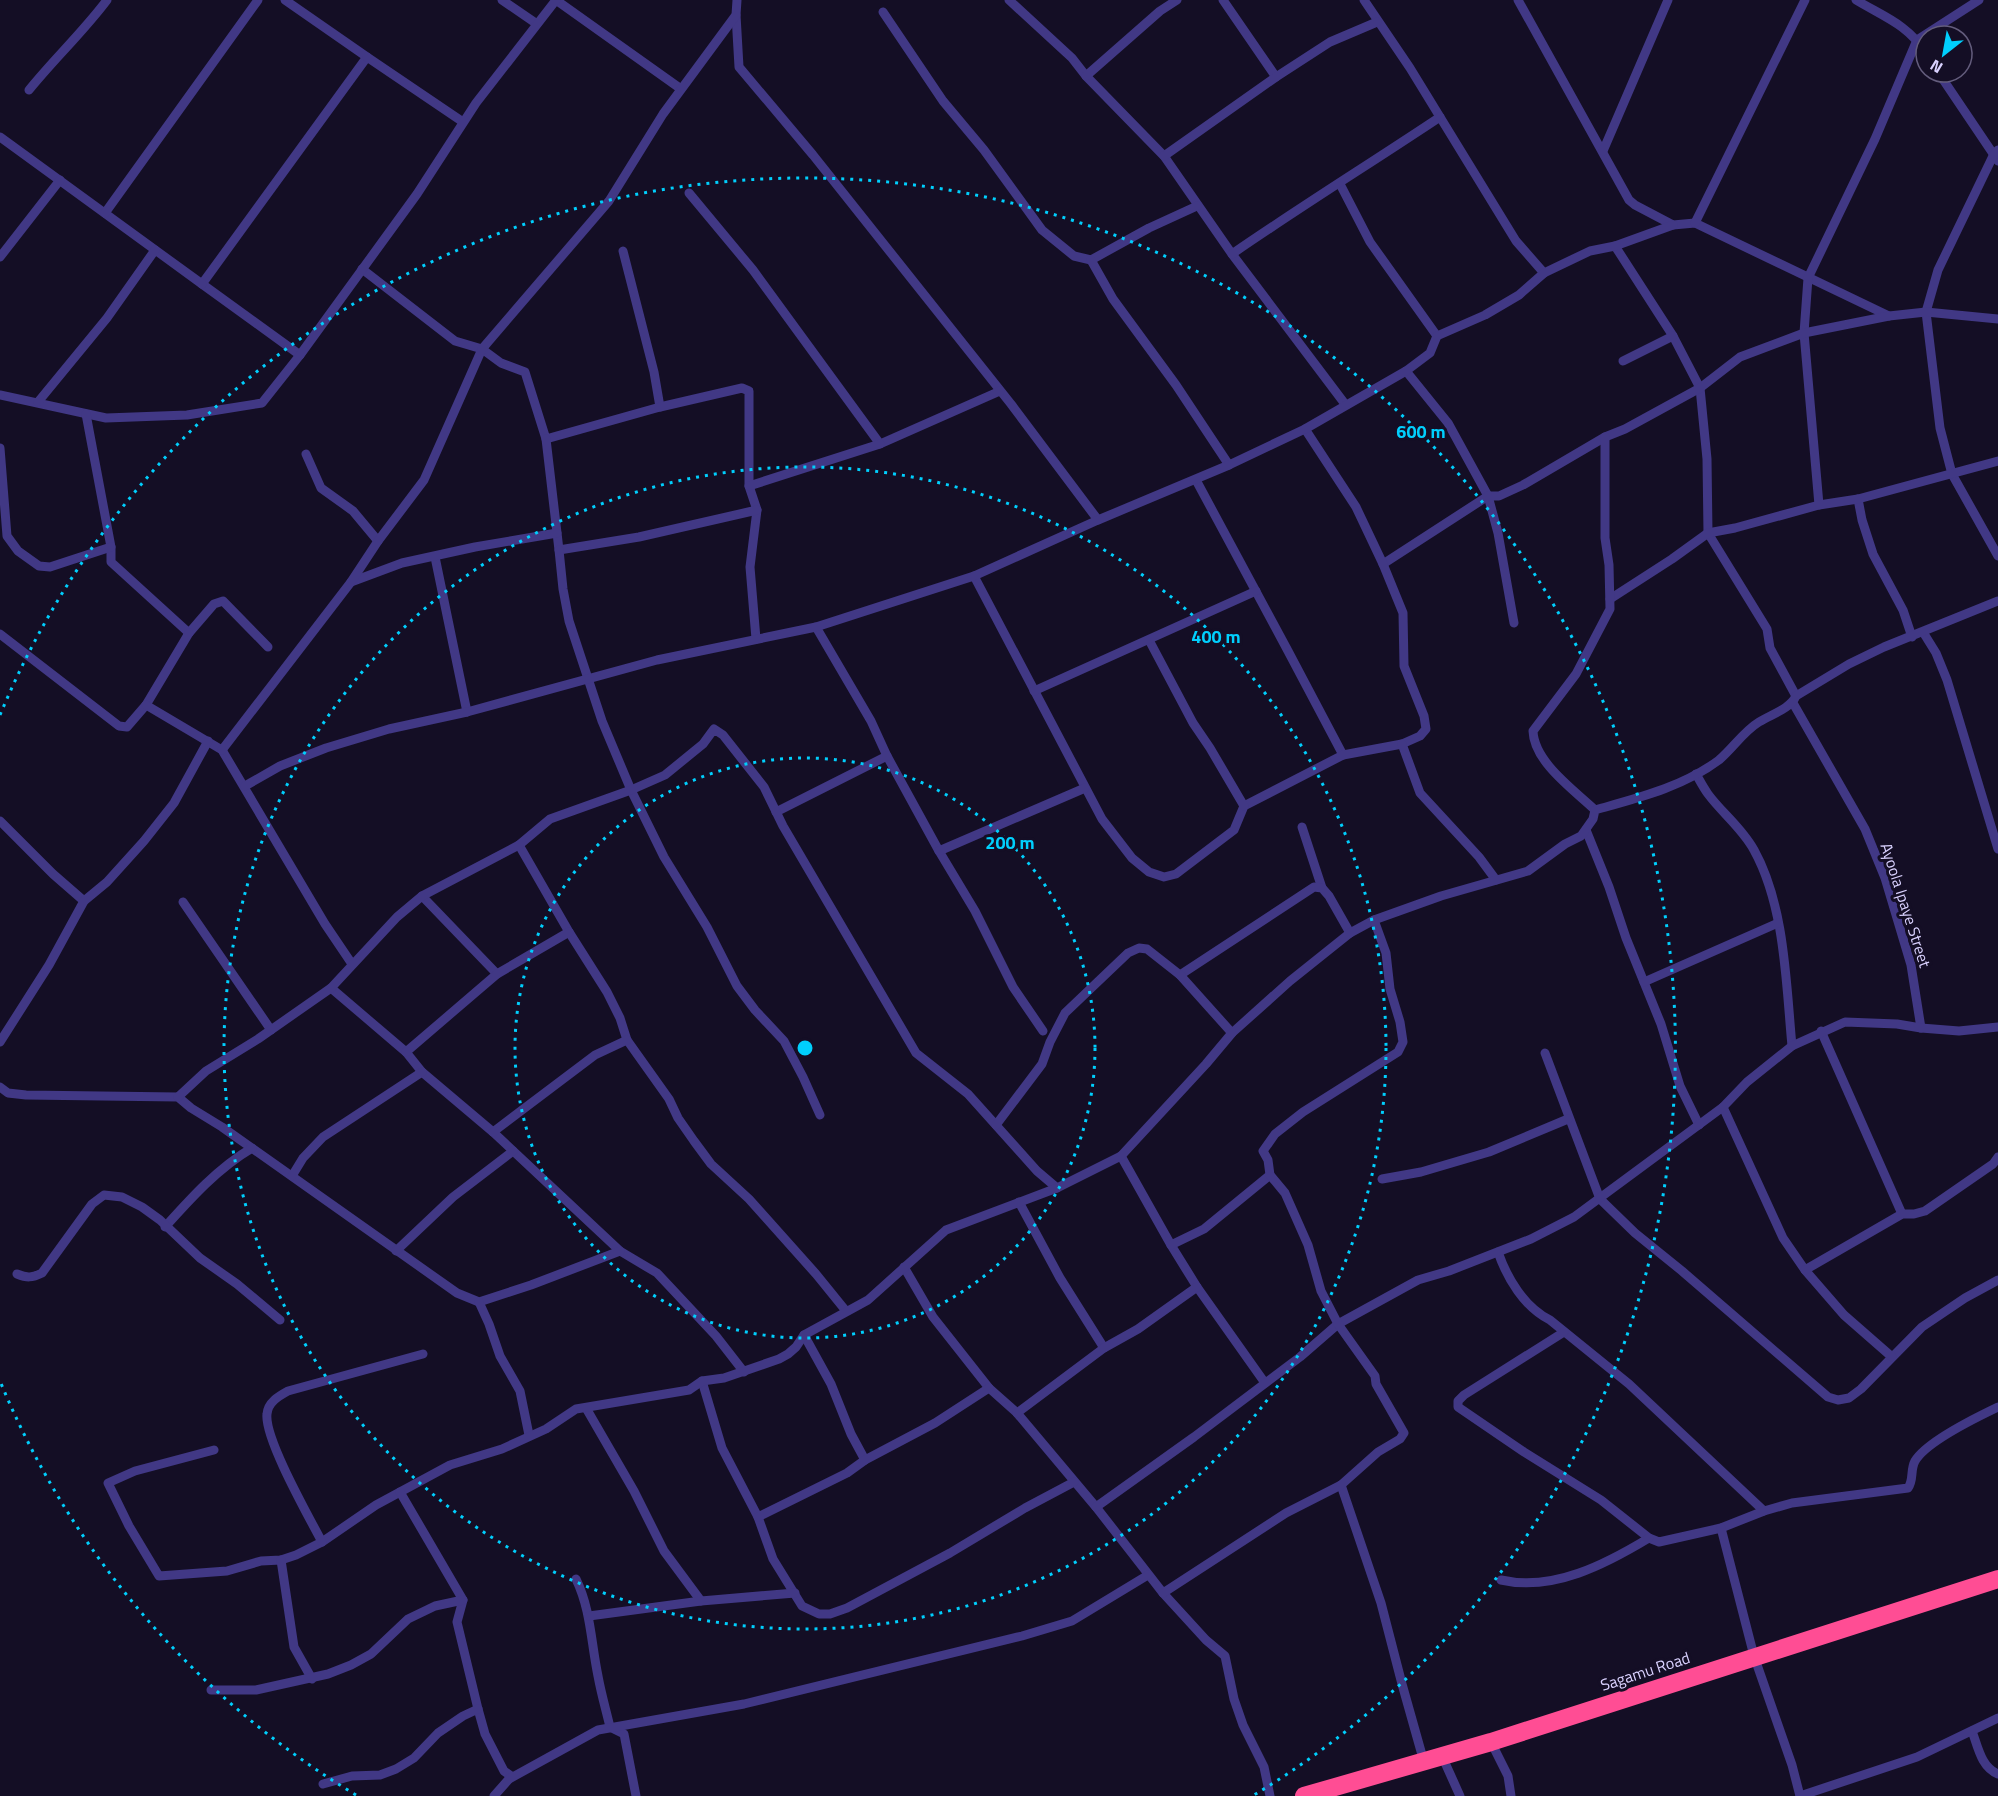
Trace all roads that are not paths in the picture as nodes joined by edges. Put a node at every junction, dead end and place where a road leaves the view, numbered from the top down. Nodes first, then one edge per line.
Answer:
1 (107, 0) edge
2 (258, 0) edge
3 (285, 0) edge
4 (502, 0) edge
5 (556, 0) edge
6 (737, 0) edge
7 (1009, 0) edge
8 (1177, 0) edge
9 (1223, 0) edge
10 (1364, 0) edge
11 (1668, 0) edge
12 (1805, 0) edge
13 (1856, 0) edge
14 (1979, 0) edge
15 (1522, 2) edge
16 (883, 12) dead end
17 (736, 15) junction
18 (1377, 22) junction
19 (537, 24) junction
20 (1942, 24) edge
21 (1914, 37) edge
22 (1914, 47) edge
23 (367, 57) junction
24 (1086, 76) junction
25 (1276, 77) junction
26 (1946, 84) edge
27 (681, 89) junction
28 (29, 90) dead end
29 (1440, 117) junction
30 (463, 122) junction
31 (0, 137) edge
32 (1603, 151) junction
33 (1996, 155) edge
34 (1164, 156) junction
35 (60, 180) junction
36 (1340, 184) junction
37 (689, 193) dead end
38 (1197, 206) junction
39 (105, 213) junction
40 (1695, 223) junction
41 (1673, 225) junction
42 (1615, 246) junction
43 (155, 250) junction
44 (623, 251) dead end
45 (1232, 254) junction
46 (0, 257) edge
47 (1090, 260) junction
48 (362, 269) junction
49 (1544, 273) junction
50 (1808, 278) junction
51 (202, 284) junction
52 (1926, 312) junction
53 (1889, 316) junction
54 (1998, 319) edge
55 (1804, 333) junction
56 (1437, 336) junction
57 (1673, 336) junction
58 (482, 349) junction
59 (300, 355) junction
60 (1623, 361) dead end
61 (1406, 371) junction
62 (1700, 388) junction
63 (1000, 391) junction
64 (0, 395) edge
65 (38, 402) junction
66 (1345, 404) junction
67 (660, 407) junction
68 (86, 414) junction
69 (1305, 429) junction
70 (1605, 437) junction
71 (546, 439) junction
72 (880, 444) junction
73 (0, 448) edge
74 (306, 454) dead end
75 (1998, 461) edge
76 (1, 462) edge
77 (1229, 465) junction
78 (1952, 474) junction
79 (1196, 480) junction
80 (749, 486) junction
81 (1488, 496) junction
82 (1858, 499) junction
83 (1819, 505) junction
84 (757, 510) junction
85 (1098, 520) junction
86 (557, 533) junction
87 (1708, 533) junction
88 (378, 541) junction
89 (111, 546) junction
90 (560, 550) junction
91 (1998, 556) edge
92 (435, 557) junction
93 (1383, 564) junction
94 (974, 576) junction
95 (351, 582) junction
96 (1256, 591) junction
97 (1610, 599) junction
98 (1998, 601) edge
99 (1514, 623) dead end
100 (816, 627) junction
101 (0, 633) edge
102 (189, 633) junction
103 (1923, 633) junction
104 (1912, 637) junction
105 (756, 639) junction
106 (1149, 640) junction
107 (268, 647) dead end
108 (589, 679) junction
109 (1034, 692) junction
110 (1795, 699) junction
111 (146, 705) junction
112 (467, 712) junction
113 (208, 741) junction
114 (1402, 744) junction
115 (222, 750) junction
116 (1342, 755) junction
117 (887, 756) junction
118 (1696, 774) junction
119 (245, 786) junction
120 (1085, 788) junction
121 (631, 790) junction
122 (1244, 806) junction
123 (1595, 810) junction
124 (776, 812) junction
125 (0, 821) edge
126 (1302, 827) dead end
127 (1586, 830) junction
128 (519, 845) junction
129 (1998, 849) edge
130 (939, 850) junction
131 (1496, 880) junction
132 (1322, 888) junction
133 (422, 896) junction
134 (84, 901) junction
135 (183, 902) dead end
136 (1374, 920) junction
137 (1778, 923) junction
138 (569, 932) junction
139 (1350, 933) junction
140 (352, 964) junction
141 (497, 974) junction
142 (1180, 975) junction
143 (1644, 982) junction
144 (331, 988) junction
145 (1998, 1027) edge
146 (1921, 1028) junction
147 (271, 1030) junction
148 (1043, 1031) dead end
149 (1821, 1031) junction
150 (1232, 1033) junction
151 (627, 1040) junction
152 (0, 1042) edge
153 (1792, 1046) junction
154 (406, 1052) junction
155 (1545, 1053) dead end
156 (422, 1072) junction
157 (0, 1087) edge
158 (178, 1096) junction
159 (1723, 1107) junction
160 (820, 1115) dead end
161 (1568, 1119) junction
162 (996, 1125) junction
163 (1700, 1125) junction
164 (493, 1132) junction
165 (252, 1148) junction
166 (513, 1151) junction
167 (1121, 1156) junction
168 (1998, 1157) edge
169 (1270, 1175) junction
170 (292, 1176) junction
171 (1383, 1179) dead end
172 (1057, 1188) junction
173 (1600, 1199) junction
174 (1018, 1202) junction
175 (1902, 1214) junction
176 (165, 1227) junction
177 (1171, 1245) junction
178 (396, 1251) junction
179 (620, 1251) junction
180 (1498, 1252) junction
181 (904, 1267) junction
182 (1805, 1270) junction
183 (17, 1274) dead end
184 (1998, 1280) edge
185 (1197, 1287) junction
186 (479, 1302) junction
187 (846, 1311) junction
188 (280, 1320) dead end
189 (1338, 1324) junction
190 (1564, 1332) junction
191 (804, 1335) junction
192 (1104, 1348) junction
193 (423, 1354) dead end
194 (1892, 1357) junction
195 (744, 1372) junction
196 (702, 1380) junction
197 (1265, 1383) junction
198 (989, 1388) junction
199 (586, 1407) junction
200 (1998, 1407) edge
201 (1017, 1413) junction
202 (529, 1435) junction
203 (214, 1450) dead end
204 (865, 1460) junction
205 (1074, 1482) junction
206 (1341, 1485) junction
207 (400, 1492) junction
208 (1096, 1507) junction
209 (1764, 1511) junction
210 (758, 1517) junction
211 (1721, 1528) junction
212 (1649, 1538) junction
213 (322, 1542) junction
214 (281, 1560) junction
215 (1148, 1575) junction
216 (576, 1579) dead end
217 (1998, 1579) edge
218 (1501, 1580) dead end
219 (795, 1593) junction
220 (1163, 1593) junction
221 (463, 1600) junction
222 (701, 1600) junction
223 (589, 1616) junction
224 (1754, 1656) junction
225 (312, 1678) junction
226 (211, 1690) dead end
227 (478, 1710) junction
228 (1998, 1718) edge
229 (610, 1727) junction
230 (1972, 1731) junction
231 (1491, 1742) junction
232 (1442, 1756) junction
233 (1424, 1762) junction
234 (1998, 1774) edge
235 (509, 1779) junction
236 (323, 1784) dead end
237 (494, 1796) edge
238 (636, 1796) edge
239 (1270, 1796) edge
240 (1304, 1796) edge
241 (1460, 1796) edge
242 (1511, 1796) edge
243 (1800, 1796) edge

1 - 28 street
2 - 39 street
3 - 23 street
4 - 19 street
5 - 19 street
5 - 27 street
6 - 17 street
7 - 24 street
8 - 24 street
9 - 25 street
10 - 18 street
11 - 32 street
12 - 40 street
13 - 21 street
14 - 20 street
15 - 32 street
16 - 47 street
17 - 27 street
17 - 63 street
18 - 25 street
18 - 29 street
19 - 30 street
22 - 50 street
23 - 30 street
23 - 51 street
24 - 34 street
25 - 34 street
26 - 33 street
27 - 58 street
29 - 36 street
29 - 49 street
30 - 48 street
31 - 35 street
32 - 41 street
33 - 52 street
34 - 38 street
35 - 39 street
35 - 46 street
36 - 45 street
36 - 56 street
37 - 72 street
38 - 45 street
38 - 47 street
39 - 43 street
40 - 41 street
40 - 50 street
41 - 42 street
42 - 49 street
42 - 57 street
43 - 51 street
43 - 65 street
44 - 67 street
45 - 66 street
47 - 77 street
48 - 58 street
48 - 59 street
49 - 56 street
50 - 53 street
50 - 55 street
51 - 59 street
52 - 53 street
52 - 54 street
52 - 78 street
53 - 55 street
55 - 62 street
55 - 83 street
56 - 61 street
57 - 60 street
57 - 62 street
58 - 71 street
58 - 88 street
59 - 68 street
61 - 66 street
61 - 81 street
62 - 70 street
62 - 87 street
63 - 72 street
63 - 85 street
64 - 65 street
65 - 68 street
66 - 69 street
67 - 71 street
67 - 80 street
68 - 89 street
69 - 77 street
69 - 93 street
70 - 81 street
70 - 97 street
71 - 86 street
72 - 80 street
73 - 76 street
74 - 88 street
75 - 78 street
76 - 89 street
77 - 79 street
78 - 82 street
78 - 91 street
79 - 85 street
79 - 96 street
80 - 84 street
81 - 93 street
81 - 99 street
82 - 83 street
82 - 104 street
83 - 87 street
84 - 90 street
84 - 105 street
85 - 94 street
86 - 90 street
86 - 92 street
87 - 97 street
87 - 110 street, Ayoola Ipaye Street
88 - 95 street
89 - 102 street
90 - 108 street
92 - 95 street
92 - 112 street
93 - 114 street
94 - 100 street
94 - 109 street
95 - 115 street
96 - 106 street
96 - 116 street
97 - 123 street
98 - 103 street
100 - 105 street
100 - 117 street
101 - 111 street
102 - 107 street
102 - 111 street
103 - 104 street
103 - 129 street
104 - 110 street
105 - 108 street
106 - 109 street
106 - 122 street
108 - 112 street
108 - 121 street
109 - 120 street
110 - 118 street
110 - 146 street, Ayoola Ipaye Street
111 - 113 street
112 - 119 street
113 - 115 street
113 - 134 street
114 - 116 street
114 - 131 street
115 - 119 street
116 - 122 street
117 - 124 street
117 - 130 street
118 - 123 street
118 - 137 street
119 - 140 street
120 - 122 street
120 - 130 street
121 - 124 street
121 - 128 street
121 - 160 street
123 - 127 street
124 - 162 street
125 - 134 street
126 - 132 street
127 - 131 street
127 - 143 street
128 - 133 street
128 - 138 street
130 - 148 street
131 - 136 street
132 - 139 street
132 - 142 street
133 - 140 street
133 - 141 street
134 - 152 street
135 - 147 street
136 - 139 street
136 - 169 street
137 - 143 street
137 - 153 street
138 - 141 street
138 - 151 street
139 - 150 street
140 - 144 street
141 - 154 street
142 - 150 street
142 - 162 street
143 - 163 street
144 - 147 street
144 - 154 street
145 - 146 street
146 - 149 street
147 - 158 street
149 - 153 street
149 - 175 street
150 - 167 street
151 - 164 street
151 - 187 street
153 - 159 street
154 - 156 street
155 - 161 street
156 - 164 street
156 - 170 street
157 - 158 street
158 - 165 street
159 - 163 street
159 - 182 street
161 - 171 street
161 - 173 street
162 - 172 street
163 - 173 street
164 - 166 street
165 - 170 street
165 - 176 street
166 - 178 street
166 - 179 street
167 - 172 street
167 - 177 street
168 - 175 street
169 - 177 street
169 - 189 street
170 - 178 street
172 - 174 street
173 - 180 street
173 - 194 street
174 - 181 street
174 - 192 street
175 - 182 street
176 - 183 street
176 - 188 street
177 - 185 street
178 - 186 street
179 - 186 street
179 - 195 street
180 - 189 street
180 - 190 street
181 - 187 street
181 - 198 street
182 - 194 street
184 - 194 street
185 - 192 street
185 - 197 street
186 - 202 street
187 - 191 street
189 - 197 street
189 - 206 street
190 - 209 street
190 - 212 street
191 - 195 street
191 - 204 street
192 - 201 street
193 - 213 street
195 - 196 street
196 - 199 street
196 - 210 street
197 - 208 street
198 - 201 street
198 - 204 street
199 - 202 street
199 - 222 street
200 - 209 street
201 - 205 street
202 - 207 street
203 - 214 street
204 - 210 street
205 - 208 street
205 - 219 street
206 - 220 street
206 - 233 street
207 - 213 street
207 - 221 street
208 - 215 street
209 - 211 street
210 - 219 street
211 - 212 street
211 - 224 street
212 - 218 street
213 - 214 street
214 - 225 street
215 - 220 street
215 - 229 street
216 - 223 street
217 - 224 highway, Sagamu Road
219 - 222 street
220 - 239 street
221 - 225 street
221 - 227 street
222 - 223 street
223 - 229 street
224 - 231 highway, Sagamu Road
224 - 243 street
225 - 226 street
227 - 235 street
227 - 236 street
228 - 230 street
229 - 235 street
229 - 238 street
230 - 234 street
230 - 243 street
231 - 232 highway, Sagamu Road
231 - 242 street
232 - 233 highway, Sagamu Road
232 - 241 street
233 - 240 highway, Sagamu Road
235 - 237 street

